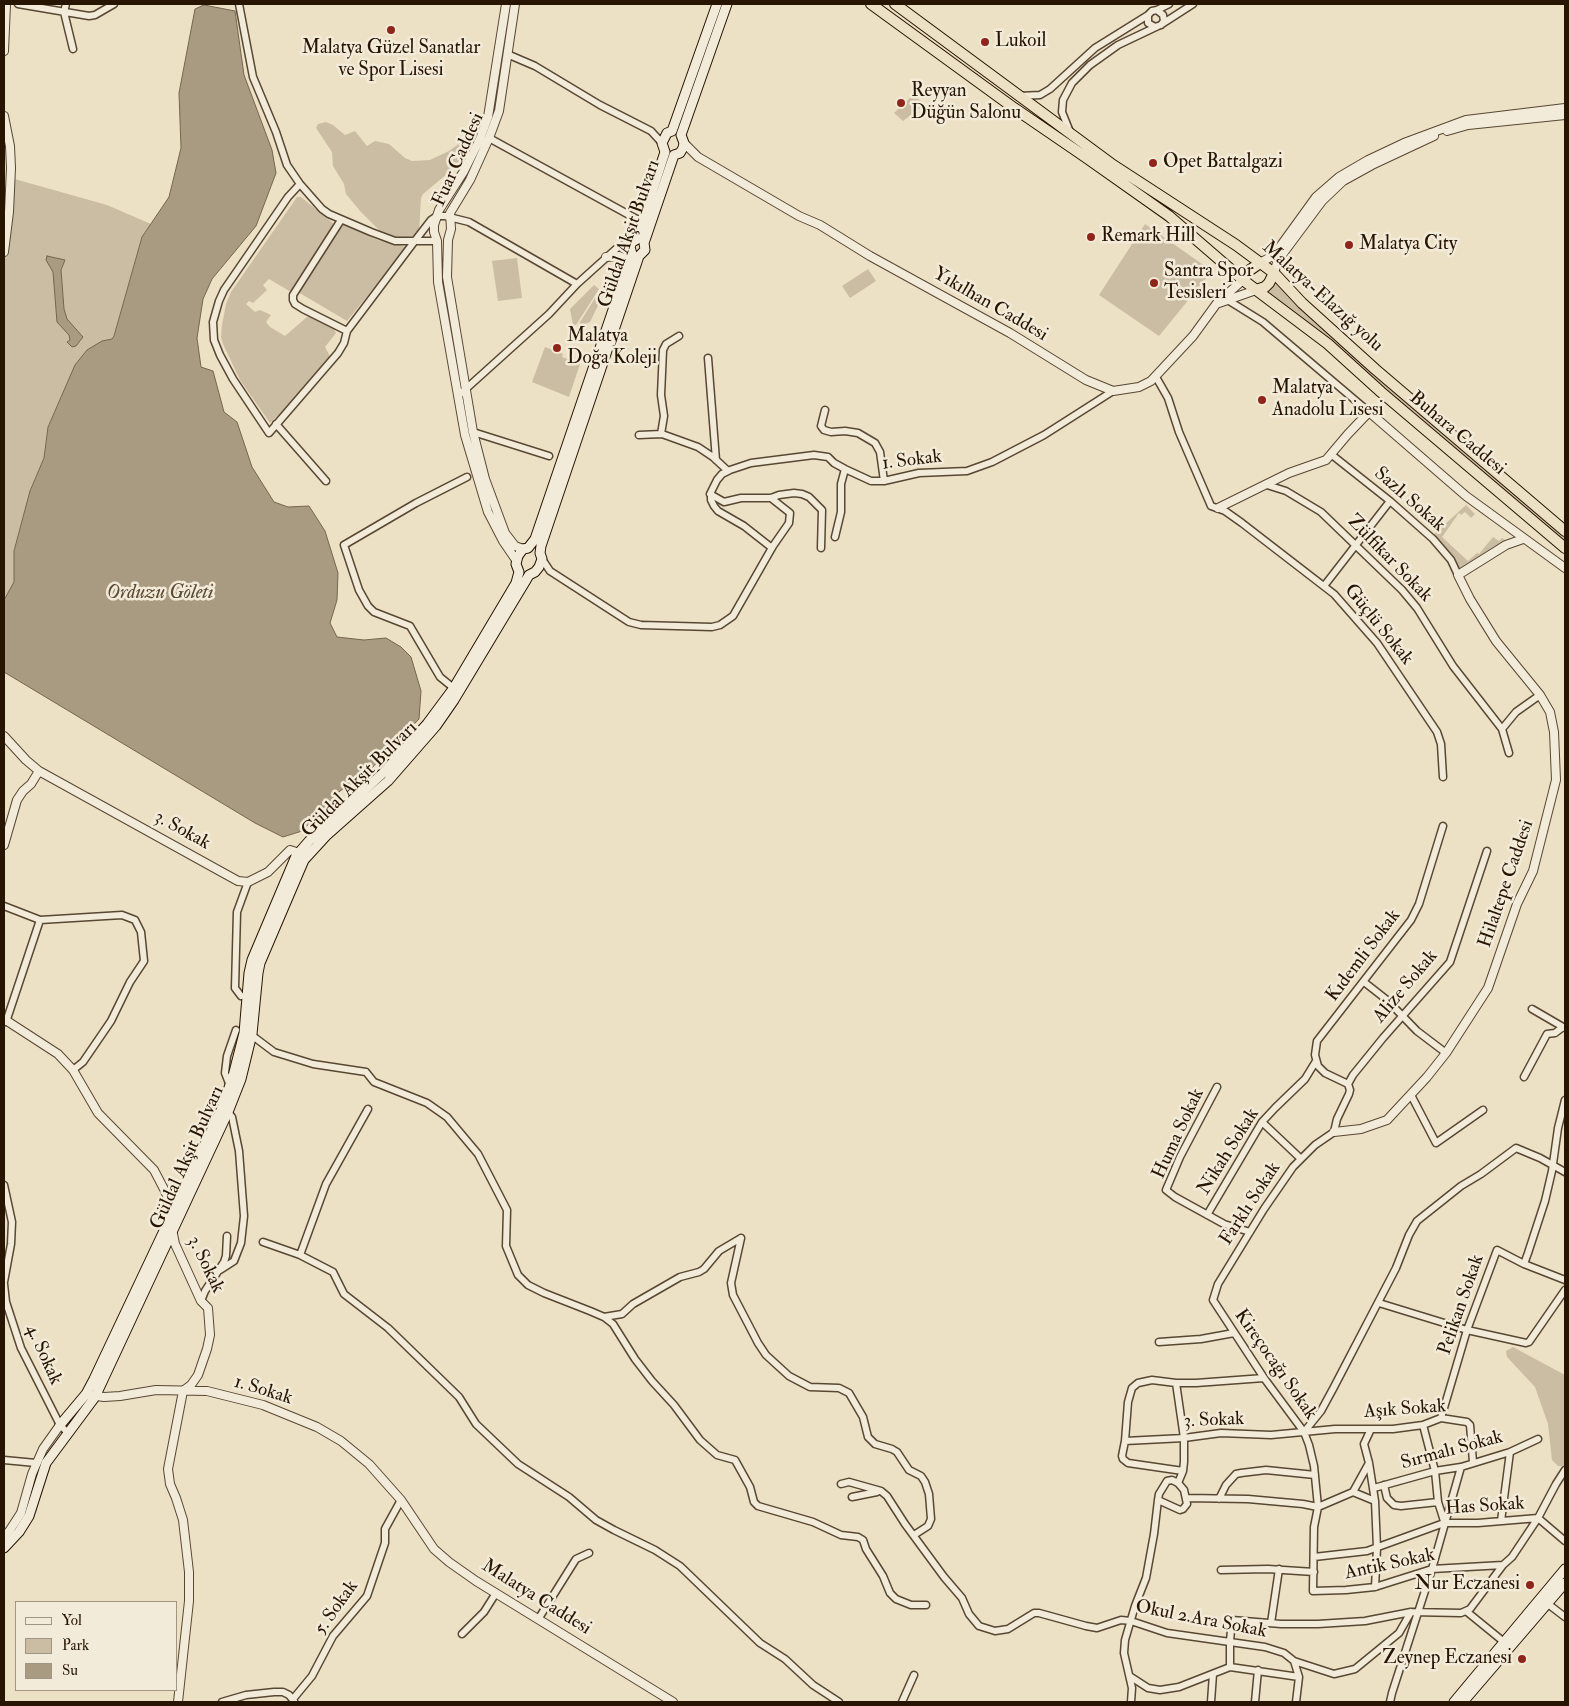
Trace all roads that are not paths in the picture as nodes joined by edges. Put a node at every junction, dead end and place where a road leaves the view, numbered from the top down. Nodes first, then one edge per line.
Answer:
1 (6, 4) edge
2 (18, 4) edge
3 (66, 4) edge
4 (114, 4) edge
5 (239, 4) edge
6 (506, 4) edge
7 (515, 4) edge
8 (717, 4) edge
9 (727, 4) edge
10 (871, 4) edge
11 (895, 4) edge
12 (1169, 4) edge
13 (1193, 4) edge
14 (1157, 10) junction
15 (64, 12) junction
16 (1148, 15) junction
17 (1159, 26) junction
18 (73, 48) dead end
19 (4, 50) edge
20 (507, 54) junction
21 (1019, 96) junction
22 (1565, 108) edge
23 (1565, 115) edge
24 (4, 116) edge
25 (651, 131) junction
26 (1070, 134) junction
27 (676, 136) junction
28 (489, 138) junction
29 (662, 143) junction
30 (673, 153) junction
31 (698, 156) junction
32 (300, 184) junction
33 (437, 216) junction
34 (450, 217) junction
35 (341, 220) junction
36 (463, 220) junction
37 (642, 222) junction
38 (451, 229) junction
39 (448, 240) junction
40 (437, 241) junction
41 (414, 242) junction
42 (635, 247) junction
43 (4, 252) edge
44 (609, 255) junction
45 (1260, 263) junction
46 (628, 264) junction
47 (1274, 273) junction
48 (1243, 280) junction
49 (577, 284) junction
50 (1256, 290) junction
51 (1225, 299) junction
52 (348, 331) junction
53 (679, 336) dead end
54 (708, 358) dead end
55 (1156, 377) junction
56 (466, 389) junction
57 (1114, 391) junction
58 (458, 396) junction
59 (825, 410) dead end
60 (1368, 412) junction
61 (276, 424) junction
62 (473, 432) junction
63 (660, 434) junction
64 (639, 435) dead end
65 (1332, 455) junction
66 (550, 456) dead end
67 (716, 460) junction
68 (845, 470) junction
69 (728, 471) junction
70 (467, 476) dead end
71 (326, 481) dead end
72 (884, 481) junction
73 (1267, 485) junction
74 (710, 494) junction
75 (771, 498) junction
76 (1390, 501) junction
77 (1218, 508) junction
78 (1565, 531) edge
79 (835, 537) dead end
80 (1523, 539) junction
81 (1356, 546) junction
82 (772, 548) junction
83 (821, 548) dead end
84 (1565, 548) edge
85 (526, 549) junction
86 (541, 556) junction
87 (516, 560) junction
88 (1565, 568) edge
89 (550, 571) junction
90 (519, 572) junction
91 (532, 574) junction
92 (1458, 575) junction
93 (1324, 586) junction
94 (456, 691) junction
95 (1540, 695) junction
96 (1502, 729) junction
97 (4, 736) edge
98 (1509, 753) dead end
99 (39, 771) junction
100 (1443, 777) dead end
101 (1443, 826) dead end
102 (4, 845) edge
103 (1487, 851) dead end
104 (303, 854) junction
105 (248, 882) junction
106 (4, 906) edge
107 (40, 920) junction
108 (1364, 982) junction
109 (241, 996) dead end
110 (1532, 1009) dead end
111 (1403, 1017) junction
112 (5, 1020) edge
113 (1564, 1028) edge
114 (244, 1032) junction
115 (1446, 1053) junction
116 (1316, 1061) junction
117 (73, 1070) junction
118 (1524, 1077) dead end
119 (1348, 1084) junction
120 (1217, 1088) dead end
121 (1411, 1095) junction
122 (1565, 1100) edge
123 (368, 1109) dead end
124 (1483, 1110) dead end
125 (228, 1112) junction
126 (1563, 1114) edge
127 (1262, 1122) junction
128 (1334, 1132) junction
129 (1300, 1158) junction
130 (1553, 1165) junction
131 (1565, 1172) edge
132 (4, 1185) edge
133 (173, 1210) junction
134 (1208, 1215) junction
135 (172, 1232) junction
136 (1250, 1232) junction
137 (227, 1236) dead end
138 (263, 1242) dead end
139 (300, 1255) junction
140 (1524, 1264) junction
141 (220, 1270) junction
142 (1565, 1280) edge
143 (4, 1283) edge
144 (1565, 1290) edge
145 (201, 1301) junction
146 (1379, 1303) junction
147 (1216, 1306) joint
148 (604, 1317) junction
149 (1467, 1330) junction
150 (1234, 1333) junction
151 (1159, 1342) dead end
152 (1264, 1378) junction
153 (1176, 1383) junction
154 (183, 1391) junction
155 (91, 1395) junction
156 (1441, 1418) junction
157 (60, 1425) junction
158 (1423, 1425) junction
159 (1371, 1429) junction
160 (1304, 1432) junction
161 (68, 1433) junction
162 (1184, 1438) junction
163 (1538, 1439) dead end
164 (1126, 1441) junction
165 (1510, 1452) junction
166 (4, 1460) edge
167 (1473, 1462) junction
168 (36, 1463) junction
169 (1369, 1463) junction
170 (1461, 1467) junction
171 (1565, 1470) edge
172 (1183, 1471) junction
173 (1434, 1471) junction
174 (1315, 1475) junction
175 (1178, 1483) junction
176 (841, 1484) dead end
177 (1384, 1485) junction
178 (1374, 1488) junction
179 (881, 1492) junction
180 (1353, 1492) junction
181 (852, 1497) dead end
182 (1186, 1498) junction
183 (1219, 1498) junction
184 (401, 1500) junction
185 (1158, 1500) junction
186 (1375, 1501) junction
187 (1438, 1502) junction
188 (1318, 1507) junction
189 (1538, 1518) junction
190 (1501, 1521) junction
191 (1444, 1523) junction
192 (914, 1535) junction
193 (4, 1537) edge
194 (1565, 1541) edge
195 (4, 1548) edge
196 (1377, 1548) junction
197 (589, 1554) dead end
198 (1314, 1557) junction
199 (1503, 1565) junction
200 (1432, 1569) junction
201 (1565, 1569) edge
202 (1221, 1570) dead end
203 (1279, 1570) junction
204 (1314, 1572) junction
205 (1565, 1583) edge
206 (1376, 1587) junction
207 (1313, 1591) joint
208 (496, 1594) junction
209 (1548, 1604) junction
210 (926, 1605) dead end
211 (1411, 1612) junction
212 (1418, 1612) junction
213 (1466, 1612) junction
214 (1565, 1617) edge
215 (539, 1618) junction
216 (1131, 1621) junction
217 (1271, 1623) junction
218 (462, 1634) dead end
219 (1230, 1641) junction
220 (1504, 1642) junction
221 (1294, 1662) junction
222 (1230, 1667) junction
223 (1258, 1670) junction
224 (1213, 1674) junction
225 (914, 1675) dead end
226 (1131, 1677) junction
227 (1299, 1677) junction
228 (294, 1701) edge
229 (178, 1702) edge
230 (222, 1702) edge
231 (674, 1702) edge
232 (839, 1702) edge
233 (902, 1702) edge
234 (1131, 1702) edge
235 (1212, 1702) edge
236 (1255, 1702) edge
237 (1296, 1702) edge
238 (1390, 1702) edge
239 (1454, 1702) edge
240 (1464, 1702) edge

1 - 19 street
2 - 15 street
3 - 15 street
4 - 15 street
5 - 32 street
6 - 33 street
7 - 20 street, Fuar Caddesi
8 - 27 main road, Güldal Akşit Bulvarı
9 - 27 main road, Güldal Akşit Bulvarı
10 - 48 highway
11 - 21 highway, Malatya-Elazığ yolu
12 - 14 street
13 - 17 street
14 - 16 street
14 - 17 street
15 - 18 street
16 - 17 street
16 - 21 street
17 - 26 street
20 - 25 street
20 - 28 street, Fuar Caddesi
21 - 26 highway, Malatya-Elazığ yolu
22 - 45 street
23 - 47 street
24 - 43 street
25 - 27 street
25 - 29 street
26 - 45 highway, Malatya-Elazığ yolu
27 - 29 main road, Güldal Akşit Bulvarı
27 - 30 main road, Güldal Akşit Bulvarı
27 - 31 street, Yıkılhan Caddesi
28 - 34 street, Fuar Caddesi
28 - 37 street
29 - 30 main road, Güldal Akşit Bulvarı
30 - 31 street, Yıkılhan Caddesi
30 - 37 main road, Güldal Akşit Bulvarı
30 - 42 main road, Güldal Akşit Bulvarı
31 - 57 street, Yıkılhan Caddesi
32 - 35 street
32 - 61 street
33 - 34 street
33 - 40 street
33 - 41 street
34 - 36 street
34 - 38 street, Fuar Caddesi
35 - 41 street
35 - 52 street
36 - 38 street
36 - 49 street
37 - 42 main road, Güldal Akşit Bulvarı
38 - 39 street, Fuar Caddesi
39 - 40 street
39 - 56 street, Fuar Caddesi
40 - 41 street
40 - 58 street
41 - 52 street
42 - 44 street
42 - 46 main road, Güldal Akşit Bulvarı
42 - 86 main road, Güldal Akşit Bulvarı
44 - 46 street
44 - 49 street
45 - 47 highway, Malatya-Elazığ yolu
45 - 48 highway
46 - 85 main road, Güldal Akşit Bulvarı
47 - 50 highway
47 - 78 highway, Malatya-Elazığ yolu
48 - 50 highway
48 - 51 street
49 - 56 street
50 - 51 street
50 - 84 highway, Buhara Caddesi
51 - 55 street
51 - 60 street
52 - 61 street
53 - 63 street
54 - 67 street
55 - 57 street
55 - 77 street
56 - 58 street
56 - 62 street, Fuar Caddesi
57 - 72 street, 1. Sokak
58 - 87 street
59 - 72 street
60 - 65 street
60 - 80 street
61 - 71 street
62 - 66 street
62 - 85 street, Fuar Caddesi
63 - 64 street
63 - 67 street
65 - 73 street
65 - 76 street, Sazlı Sokak
67 - 69 street
68 - 69 street, 1. Sokak
68 - 72 street, 1. Sokak
68 - 79 street
69 - 74 street, 1. Sokak
70 - 94 street
73 - 77 street
73 - 81 street, Zülfikar Sokak
74 - 75 street
74 - 82 street
75 - 82 street
75 - 83 street
76 - 81 street
76 - 92 street, Sazlı Sokak
77 - 93 street, Güçlü Sokak
80 - 88 street
80 - 92 street
81 - 93 street
81 - 96 street, Zülfikar Sokak
82 - 89 street
85 - 86 street
85 - 87 main road, Güldal Akşit Bulvarı
86 - 89 street
86 - 91 main road, Güldal Akşit Bulvarı
87 - 90 main road
89 - 91 street
90 - 91 street
90 - 94 main road, Güldal Akşit Bulvarı
91 - 94 main road, Güldal Akşit Bulvarı
92 - 95 street, Hilaltepe Caddesi
93 - 100 street, Güçlü Sokak
94 - 104 main road, Güldal Akşit Bulvarı
95 - 96 street
95 - 115 street, Hilaltepe Caddesi
96 - 98 street, Zülfikar Sokak
97 - 99 street, 3. Sokak
99 - 102 street
99 - 105 street, 3. Sokak
101 - 108 street, Kıdemli Sokak
103 - 111 street, Alize Sokak
104 - 105 street
104 - 114 main road, Güldal Akşit Bulvarı
105 - 109 street
106 - 107 street
107 - 112 street
107 - 117 street
108 - 111 street
108 - 116 street, Kıdemli Sokak
110 - 113 street
111 - 115 street
111 - 119 street, Alize Sokak
112 - 117 street, 3. Sokak
113 - 118 street
114 - 125 main road, Güldal Akşit Bulvarı
114 - 133 main road, Güldal Akşit Bulvarı
114 - 148 street
115 - 121 street, Hilaltepe Caddesi
116 - 119 street
116 - 127 street, Nikah Sokak
117 - 133 street, 3. Sokak
119 - 128 street, Alize Sokak
120 - 134 street, Huma Sokak
121 - 124 street
121 - 128 street, Hilaltepe Caddesi
122 - 126 street
123 - 139 street
125 - 135 main road, Güldal Akşit Bulvarı
125 - 141 street
126 - 130 street
127 - 129 street
127 - 134 street, Nikah Sokak
128 - 129 street, Farklı Sokak
129 - 136 street, Farklı Sokak
130 - 131 street
130 - 140 street
130 - 146 street
132 - 143 street, 4. Sokak
133 - 135 street, 3. Sokak
133 - 155 main road, Güldal Akşit Bulvarı
134 - 136 street, Huma Sokak
135 - 145 street, 3. Sokak
135 - 155 main road, Güldal Akşit Bulvarı
136 - 147 street, Farklı Sokak
137 - 141 street
138 - 139 street
139 - 232 street
140 - 142 street
140 - 149 street, Pelikan Sokak
141 - 145 street
143 - 157 street, 4. Sokak
144 - 149 street
145 - 154 street, 3. Sokak
146 - 149 street
146 - 160 street
147 - 150 street, Kireçocağı Sokak
148 - 192 street
148 - 210 street
149 - 156 street, Pelikan Sokak
150 - 151 street
150 - 152 street, Kireçocağı Sokak
152 - 153 street
152 - 160 street, Kireçocağı Sokak
153 - 162 street
153 - 164 street
154 - 155 street, 1. Sokak
154 - 184 street, 1. Sokak
154 - 229 street
155 - 157 main road, Güldal Akşit Bulvarı
155 - 161 main road, Güldal Akşit Bulvarı
156 - 158 street, Aşık Sokak
156 - 167 street, Aşık Sokak
157 - 161 street, 4. Sokak
157 - 168 street
158 - 159 street, Aşık Sokak
158 - 173 street
159 - 160 street, Aşık Sokak
159 - 169 street
160 - 162 street, 3. Sokak
160 - 174 street, Kireçocağı Sokak
161 - 195 main road, Güldal Akşit Bulvarı
162 - 164 street, 3. Sokak
162 - 172 street
163 - 165 street, Sırmalı Sokak
164 - 172 street
165 - 167 street, Sırmalı Sokak
165 - 190 street
166 - 168 street
167 - 170 street, Sırmalı Sokak
168 - 193 street
169 - 178 street
169 - 180 street
170 - 173 street, Sırmalı Sokak
170 - 191 street
171 - 189 street
172 - 175 street
173 - 177 street, Sırmalı Sokak
173 - 187 street
174 - 183 street
174 - 188 street, Kireçocağı Sokak
175 - 182 street
175 - 185 street
176 - 179 street
177 - 178 street, Sırmalı Sokak
177 - 187 street
178 - 186 street
179 - 181 street
179 - 192 street, Okul 2.Ara Sokak
180 - 186 street
180 - 188 street
182 - 183 street
182 - 185 street
183 - 188 street
184 - 208 street, Malatya Caddesi
184 - 228 street, 5. Sokak
185 - 216 street
186 - 196 street
187 - 191 street
188 - 198 street, Kireçocağı Sokak
189 - 190 street, Has Sokak
189 - 194 street, Has Sokak
189 - 199 street
190 - 191 street, Has Sokak
191 - 196 street, Has Sokak
191 - 200 street
192 - 216 street, Okul 2.Ara Sokak
196 - 198 street, Has Sokak
196 - 206 street
197 - 215 street
198 - 204 street, Kireçocağı Sokak
199 - 200 street, Antik Sokak
199 - 213 street
200 - 206 street, Antik Sokak
200 - 212 street
201 - 220 main road
202 - 203 street
203 - 204 street
203 - 217 street
204 - 207 street, Kireçocağı Sokak
205 - 209 main road
206 - 207 street, Antik Sokak
208 - 215 street, Malatya Caddesi
208 - 218 street
209 - 214 street
209 - 240 main road
211 - 212 street
211 - 217 street
211 - 221 street, Okul 2.Ara Sokak
212 - 213 street
212 - 238 street
213 - 220 street
215 - 231 street, Malatya Caddesi
216 - 219 street, Okul 2.Ara Sokak
216 - 226 street
217 - 219 street
219 - 221 street, Okul 2.Ara Sokak
219 - 222 street
220 - 239 main road
221 - 227 street
222 - 223 street
222 - 224 street
223 - 227 street
223 - 236 street
224 - 226 street
224 - 235 street
225 - 233 street
226 - 234 street
227 - 237 street
228 - 230 street

